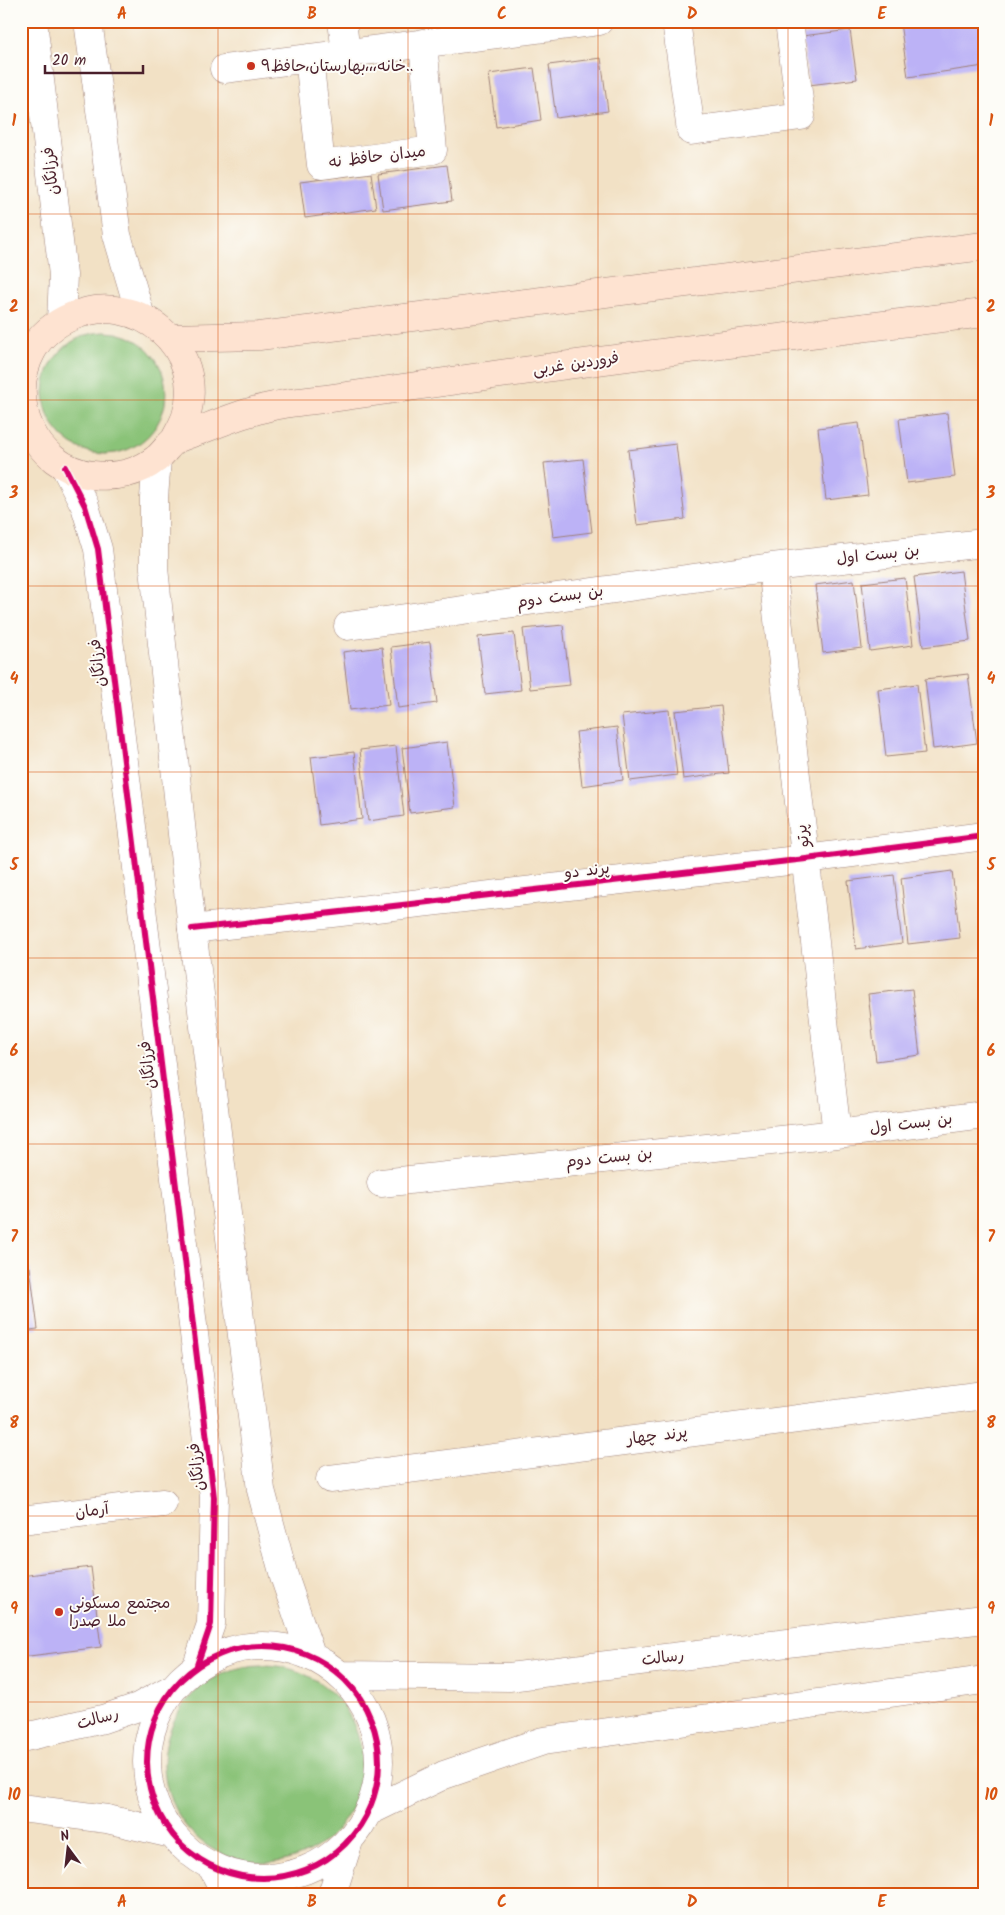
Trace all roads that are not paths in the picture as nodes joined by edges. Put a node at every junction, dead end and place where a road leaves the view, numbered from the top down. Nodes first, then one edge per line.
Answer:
1 (33, 21) edge
2 (88, 21) edge
3 (342, 21) edge
4 (599, 21) edge
5 (676, 21) edge
6 (789, 21) edge
7 (423, 43) junction
8 (346, 53) junction
9 (309, 58) junction
10 (224, 69) dead end
11 (984, 246) edge
12 (984, 313) edge
13 (141, 316) junction
14 (60, 321) junction
15 (169, 338) junction
16 (27, 352) edge
17 (33, 450) edge
18 (166, 450) junction
19 (65, 467) junction
20 (984, 544) edge
21 (772, 567) junction
22 (348, 626) dead end
23 (984, 836) edge
24 (806, 859) junction
25 (192, 930) junction
26 (984, 1115) edge
27 (837, 1134) junction
28 (381, 1183) dead end
29 (984, 1395) edge
30 (330, 1479) dead end
31 (162, 1503) dead end
32 (21, 1520) edge
33 (984, 1619) edge
34 (312, 1656) junction
35 (197, 1665) junction
36 (342, 1675) junction
37 (984, 1680) edge
38 (171, 1689) junction
39 (21, 1738) edge
40 (21, 1808) edge
41 (370, 1811) junction
42 (172, 1834) junction
43 (349, 1841) junction
44 (212, 1867) junction
45 (226, 1894) edge
46 (332, 1894) edge

1 - 14 street, فرزانگان
2 - 13 street
3 - 8 street
4 - 7 street
5 - 6 street
7 - 8 street
7 - 9 street, میدان حافظ نه
8 - 9 street
9 - 10 street
11 - 15 main road
12 - 18 main road, فروردین غربی
13 - 14 main road
13 - 15 main road
14 - 16 main road
15 - 18 main road
16 - 17 main road
17 - 19 main road
18 - 19 main road
18 - 25 street
19 - 35 street, فرزانگان
20 - 21 street, بن بست اول
21 - 22 street, بن بست دوم
21 - 24 street, پرتو
23 - 24 street, پرند دو
24 - 25 street, پرند دو
24 - 27 street, پرتو
25 - 34 street
26 - 27 street, بن بست اول
27 - 28 street, بن بست دوم
29 - 30 street, پرند چهار
31 - 32 street, آرمان
33 - 36 street, رسالت
34 - 35 street
34 - 36 street
35 - 38 street
36 - 41 street
37 - 41 street
38 - 39 street, رسالت
38 - 42 street
40 - 42 street
41 - 43 street
42 - 44 street
43 - 44 street
43 - 46 street
44 - 45 street

